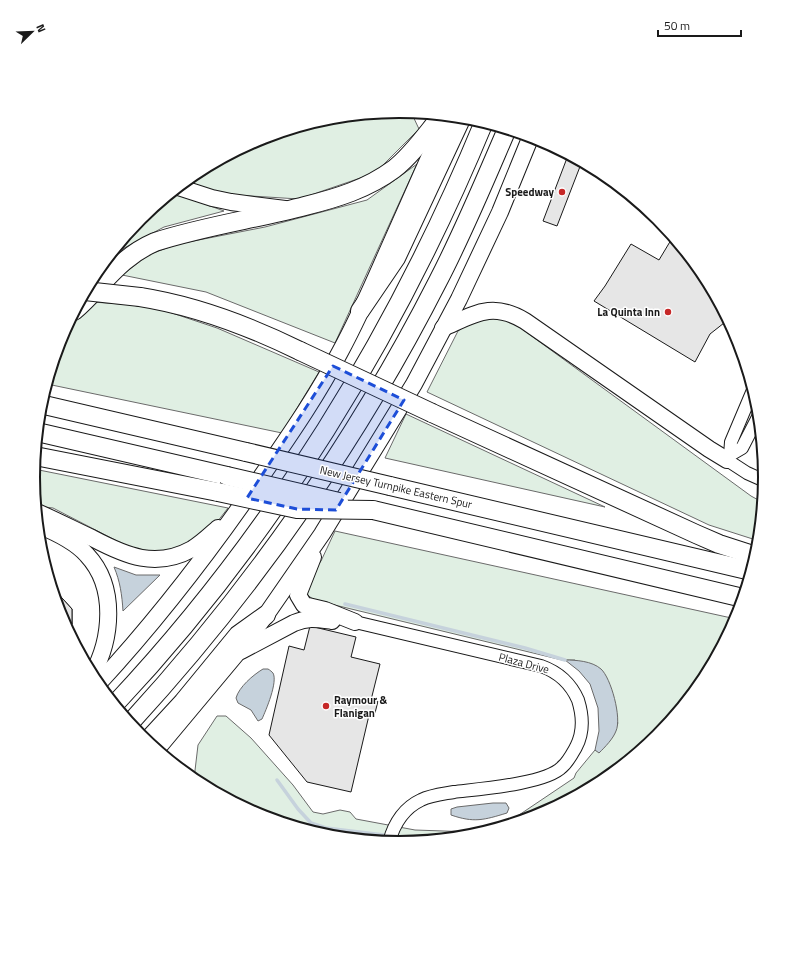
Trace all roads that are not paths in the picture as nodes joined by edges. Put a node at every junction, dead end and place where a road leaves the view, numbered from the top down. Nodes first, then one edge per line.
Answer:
1 (438, 120) edge
2 (445, 121) edge
3 (459, 123) edge
4 (482, 127) edge
5 (505, 134) edge
6 (528, 142) edge
7 (184, 189) edge
8 (292, 210) junction
9 (91, 292) edge
10 (88, 298) edge
11 (360, 312) junction
12 (443, 328) junction
13 (749, 399) edge
14 (47, 406) edge
15 (754, 425) edge
16 (43, 433) edge
17 (41, 457) edge
18 (729, 458) junction
19 (758, 478) edge
20 (373, 510) junction
21 (237, 513) junction
22 (42, 514) edge
23 (44, 528) edge
24 (322, 534) junction
25 (749, 554) edge
26 (746, 570) edge
27 (737, 597) edge
28 (266, 615) junction
29 (356, 622) junction
30 (238, 652) junction
31 (96, 668) edge
32 (103, 679) edge
33 (118, 700) edge
34 (134, 718) edge
35 (152, 736) edge
36 (161, 745) edge
37 (391, 836) edge

1 - 8 highway
2 - 11 main road
3 - 11 highway
4 - 33 highway
5 - 34 highway
6 - 12 main road
7 - 8 main road
8 - 10 highway
9 - 25 highway, bridge
11 - 21 main road
12 - 18 main road
12 - 24 main road
13 - 18 street
14 - 26 highway, New Jersey Turnpike Eastern Spur, bridge
15 - 18 street
16 - 20 highway, bridge
17 - 20 highway, bridge
18 - 19 street
20 - 27 highway
21 - 22 main road
21 - 32 main road
23 - 31 main road
24 - 28 main road
24 - 29 main road
28 - 30 main road
28 - 35 highway
29 - 30 main road
29 - 37 street, Plaza Drive
30 - 36 main road

